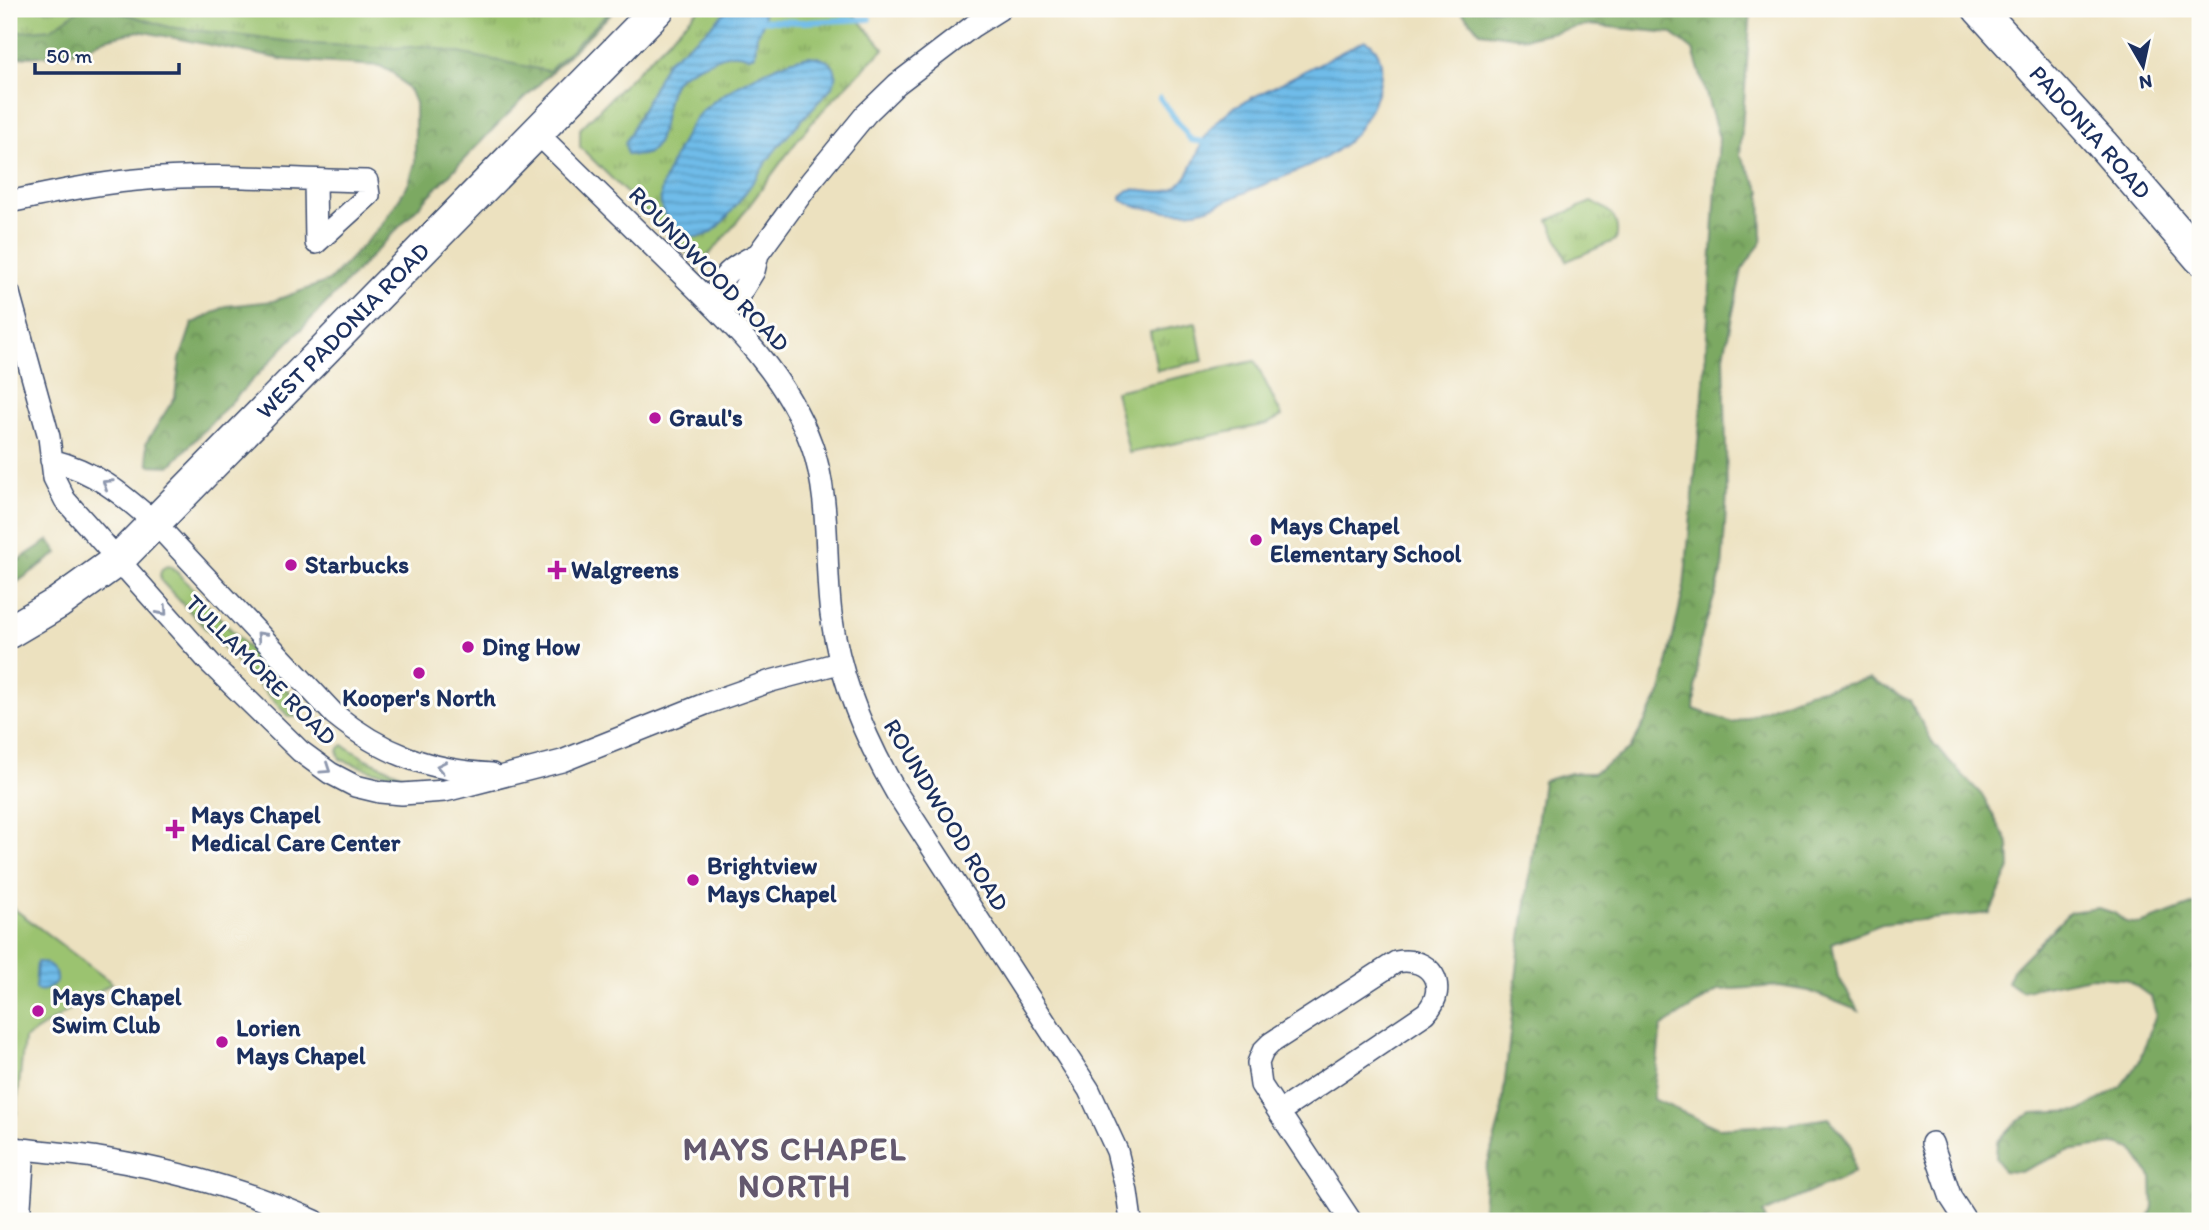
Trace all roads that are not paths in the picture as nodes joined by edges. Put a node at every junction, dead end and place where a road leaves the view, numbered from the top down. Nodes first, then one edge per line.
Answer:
1 (658, 9) edge
2 (1000, 9) edge
3 (1979, 9) edge
4 (537, 133) junction
5 (315, 180) dead end
6 (9, 202) edge
7 (2200, 258) edge
8 (9, 293) edge
9 (713, 304) junction
10 (51, 460) junction
11 (155, 523) junction
12 (118, 560) junction
13 (9, 632) edge
14 (839, 663) junction
15 (509, 775) junction
16 (1279, 1112) junction
17 (1932, 1143) dead end
18 (16, 1148) edge
19 (19, 1221) edge
20 (316, 1221) edge
21 (1131, 1221) edge
22 (1351, 1221) edge
23 (1966, 1221) edge

1 - 4 main road, WEST PADONIA ROAD
2 - 9 street
3 - 7 main road, PADONIA ROAD
4 - 9 street, ROUNDWOOD ROAD
4 - 11 main road, WEST PADONIA ROAD
5 - 6 street
8 - 10 street, TULLAMORE ROAD
9 - 14 street, ROUNDWOOD ROAD
11 -> 10 street, TULLAMORE ROAD
10 - 12 street, TULLAMORE ROAD
11 - 12 main road, WEST PADONIA ROAD
15 -> 11 street, TULLAMORE ROAD
12 - 13 main road, WEST PADONIA ROAD
12 -> 15 street, TULLAMORE ROAD
14 - 15 street, TULLAMORE ROAD
14 - 21 street, ROUNDWOOD ROAD
16 - 16 street
16 - 22 street
17 - 23 street
18 - 19 street
18 - 20 street

